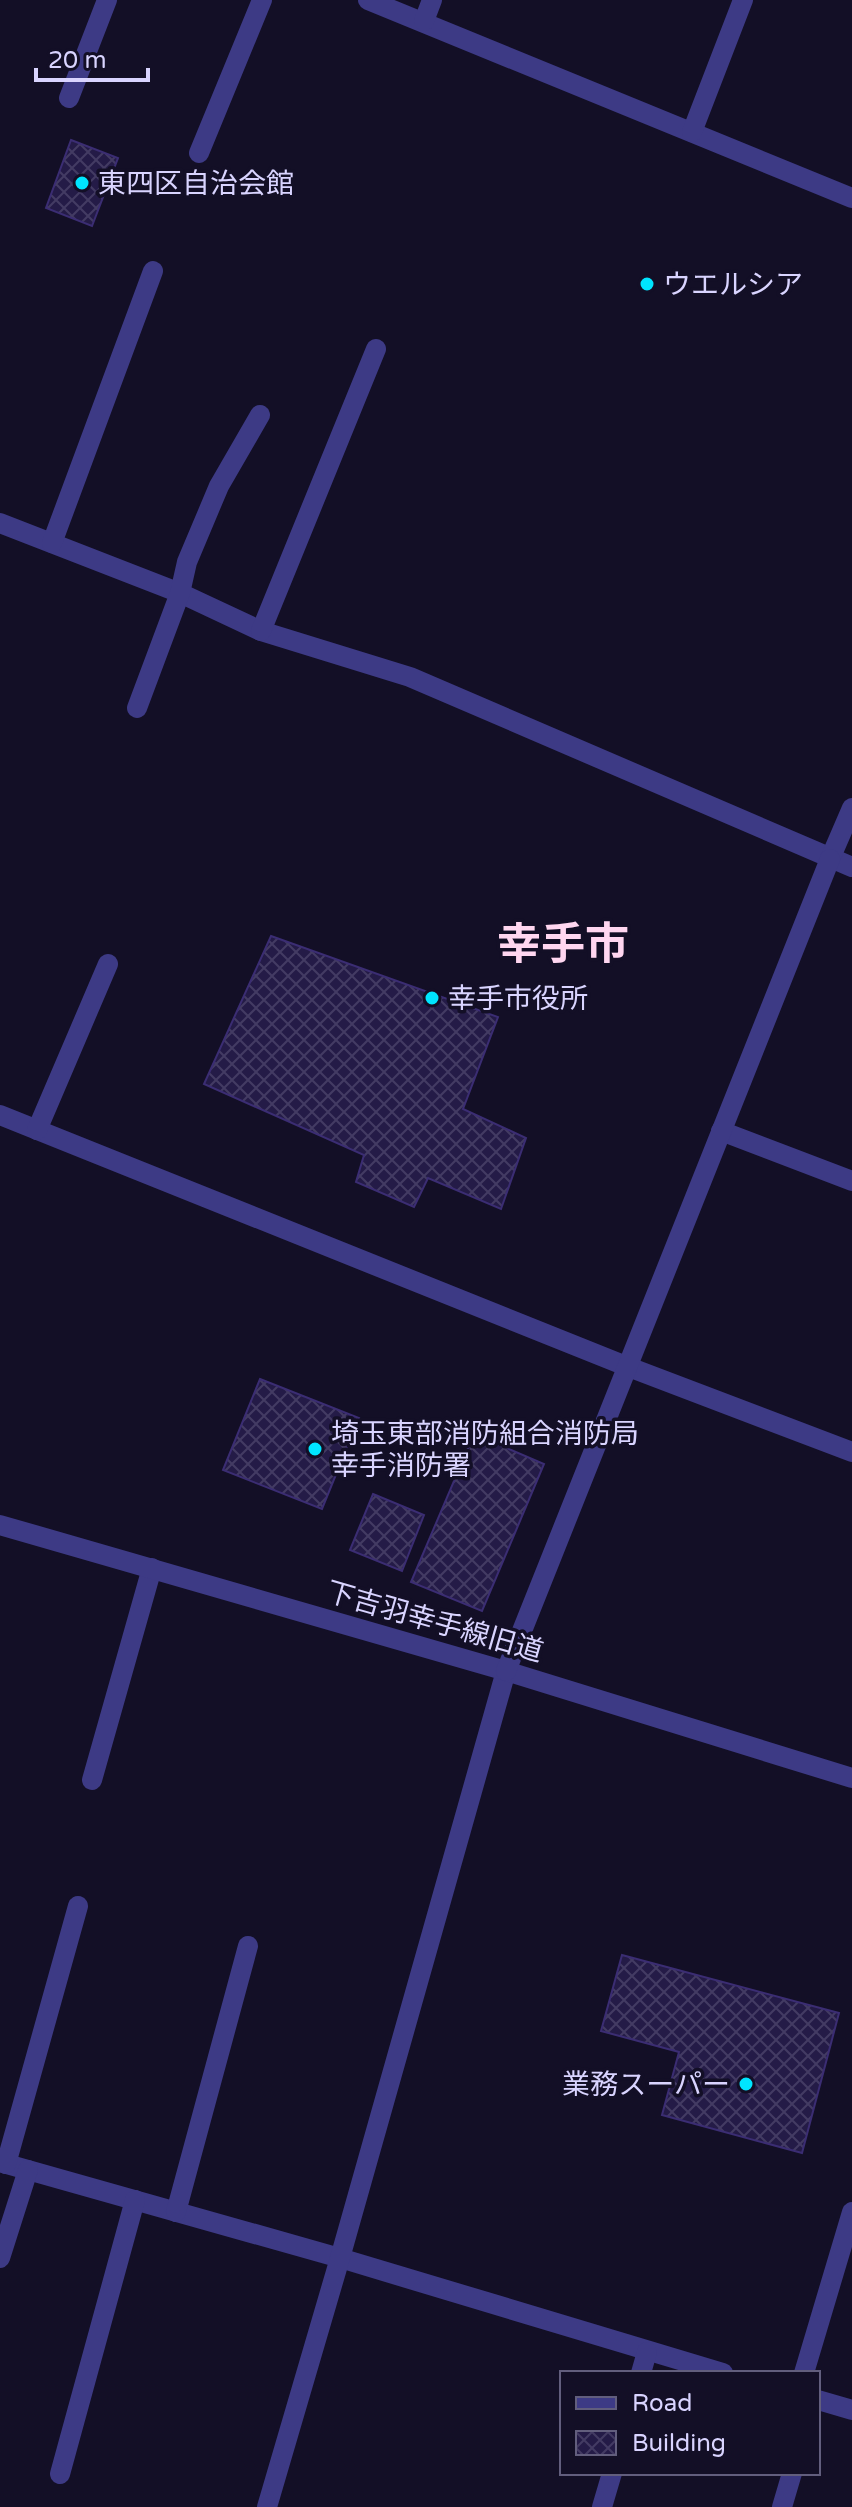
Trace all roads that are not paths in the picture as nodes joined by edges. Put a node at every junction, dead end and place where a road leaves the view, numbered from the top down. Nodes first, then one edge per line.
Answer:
1 (107, 0) edge
2 (262, 0) edge
3 (368, 0) edge
4 (432, 0) edge
5 (743, 0) edge
6 (424, 21) junction
7 (69, 98) dead end
8 (692, 132) junction
9 (199, 153) dead end
10 (852, 198) edge
11 (153, 271) dead end
12 (376, 349) dead end
13 (260, 415) dead end
14 (0, 523) edge
15 (52, 543) junction
16 (180, 593) junction
17 (261, 631) junction
18 (137, 708) dead end
19 (852, 808) edge
20 (830, 859) junction
21 (852, 867) edge
22 (108, 964) dead end
23 (0, 1115) edge
24 (37, 1130) junction
25 (721, 1131) junction
26 (852, 1181) edge
27 (626, 1366) junction
28 (852, 1452) edge
29 (0, 1525) edge
30 (152, 1568) junction
31 (506, 1671) junction
32 (852, 1778) edge
33 (92, 1780) dead end
34 (78, 1906) dead end
35 (248, 1946) dead end
36 (3, 2163) edge
37 (28, 2170) junction
38 (135, 2200) junction
39 (176, 2212) junction
40 (852, 2212) edge
41 (0, 2258) edge
42 (340, 2258) junction
43 (647, 2352) junction
44 (642, 2371) edge
45 (716, 2371) edge
46 (805, 2371) edge
47 (820, 2401) edge
48 (852, 2410) edge
49 (60, 2474) dead end
50 (611, 2475) edge
51 (791, 2475) edge
52 (267, 2507) edge
53 (602, 2507) edge
54 (782, 2507) edge

1 - 7 street
2 - 9 street
3 - 6 street
4 - 6 street
5 - 8 street
6 - 8 street
8 - 10 street
11 - 15 street
12 - 17 street
13 - 16 street
14 - 15 street
15 - 16 street
16 - 17 street
16 - 18 street
17 - 20 street
19 - 20 street
20 - 21 street
20 - 25 street
22 - 24 street
23 - 24 street
24 - 27 street
25 - 26 street
25 - 27 street
27 - 28 street
27 - 31 street
29 - 30 street, 下吉羽幸手線旧道
30 - 31 street, 下吉羽幸手線旧道
30 - 33 street
31 - 32 street, 下吉羽幸手線旧道
31 - 42 street
34 - 36 street
35 - 39 street
36 - 37 street
37 - 38 street
37 - 41 street
38 - 39 street
38 - 49 street
39 - 42 street
40 - 46 street
42 - 43 street
42 - 52 street
43 - 44 street
43 - 45 street
47 - 48 street
50 - 53 street
51 - 54 street

